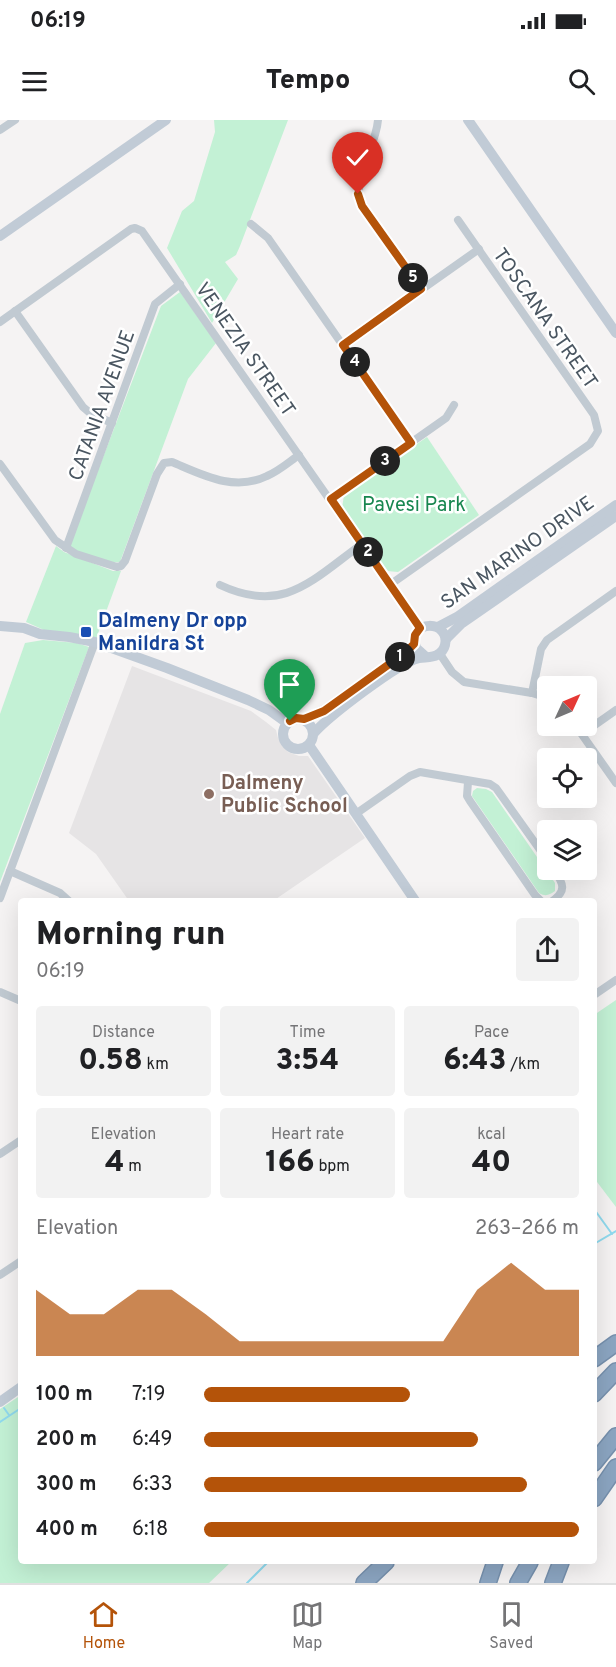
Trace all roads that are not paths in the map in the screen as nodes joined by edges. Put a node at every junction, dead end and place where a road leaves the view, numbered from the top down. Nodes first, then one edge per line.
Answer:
1 (15, 120) edge
2 (166, 120) edge
3 (378, 120) edge
4 (468, 120) edge
5 (0, 130) edge
6 (458, 220) dead end
7 (251, 224) dead end
8 (0, 236) edge
9 (479, 249) junction
10 (180, 284) junction
11 (421, 289) junction
12 (15, 311) junction
13 (0, 322) edge
14 (616, 333) edge
15 (343, 345) junction
16 (454, 405) dead end
17 (112, 423) junction
18 (411, 443) junction
19 (299, 455) junction
20 (0, 464) edge
21 (331, 499) junction
22 (616, 505) edge
23 (616, 516) edge
24 (362, 544) junction
25 (66, 548) junction
26 (391, 584) junction
27 (220, 585) dead end
28 (616, 591) edge
29 (0, 626) edge
30 (438, 627) junction
31 (420, 628) junction
32 (446, 639) junction
33 (95, 642) junction
34 (414, 644) junction
35 (440, 654) junction
36 (426, 657) junction
37 (532, 693) junction
38 (537, 695) edge
39 (616, 710) edge
40 (304, 719) junction
41 (597, 720) edge
42 (287, 723) junction
43 (314, 733) junction
44 (583, 736) edge
45 (309, 745) junction
46 (468, 782) junction
47 (616, 783) edge
48 (357, 813) junction
49 (537, 846) edge
50 (10, 871) junction
51 (560, 880) edge
52 (0, 898) edge
53 (66, 898) edge
54 (413, 898) edge
55 (538, 898) edge
56 (556, 898) edge
57 (616, 980) edge
58 (0, 992) edge
59 (597, 993) edge
60 (18, 1001) edge
61 (18, 1142) edge
62 (0, 1154) edge
63 (18, 1263) edge
64 (0, 1275) edge
65 (616, 1343) edge
66 (597, 1357) edge
67 (616, 1371) edge
68 (18, 1389) edge
69 (597, 1391) edge
70 (0, 1402) edge
71 (616, 1436) edge
72 (597, 1459) edge
73 (616, 1467) edge
74 (597, 1495) edge
75 (385, 1564) edge
76 (494, 1564) edge
77 (529, 1564) edge
78 (560, 1564) edge
79 (367, 1583) edge
80 (488, 1583) edge
81 (518, 1583) edge
82 (553, 1583) edge

1 - 5 street
2 - 8 street
3 - 11 street
4 - 14 street
6 - 9 street, TOSCANA STREET
7 - 15 street
9 - 11 street
9 - 26 street, TOSCANA STREET
10 - 12 street, VENEZIA STREET
10 - 17 street, CATANIA AVENUE
10 - 19 street, VENEZIA STREET
11 - 15 street
12 - 13 street, VENEZIA STREET
12 - 17 street
15 - 18 street
16 - 18 street
17 - 25 street, CATANIA AVENUE
18 - 21 street
19 - 21 street, VENEZIA STREET
19 - 25 street
20 - 25 street
21 - 24 street, VENEZIA STREET
22 - 30 street, SAN MARINO DRIVE
23 - 32 street, SAN MARINO DRIVE
24 - 26 street, VENEZIA STREET
24 - 27 street
26 - 31 street, VENEZIA STREET
28 - 37 street
29 - 33 street
30 - 31 street
30 - 32 street
31 - 34 street
32 - 35 street
33 - 42 street
33 - 50 street
34 - 36 street
34 - 40 street
35 - 36 street
35 - 37 street
36 - 43 street
37 - 38 street
39 - 41 street
40 - 42 street
40 - 43 street
42 - 45 street
43 - 45 street
44 - 47 street
45 - 48 street
46 - 48 street
46 - 49 street
46 - 55 street
48 - 54 street
50 - 52 street
50 - 53 street
51 - 56 street
57 - 59 street
58 - 60 street
61 - 62 street
63 - 64 street
65 - 66 highway
67 - 69 highway
68 - 70 street
71 - 72 highway
73 - 74 highway
75 - 79 highway
76 - 80 highway
77 - 81 highway
78 - 82 highway

